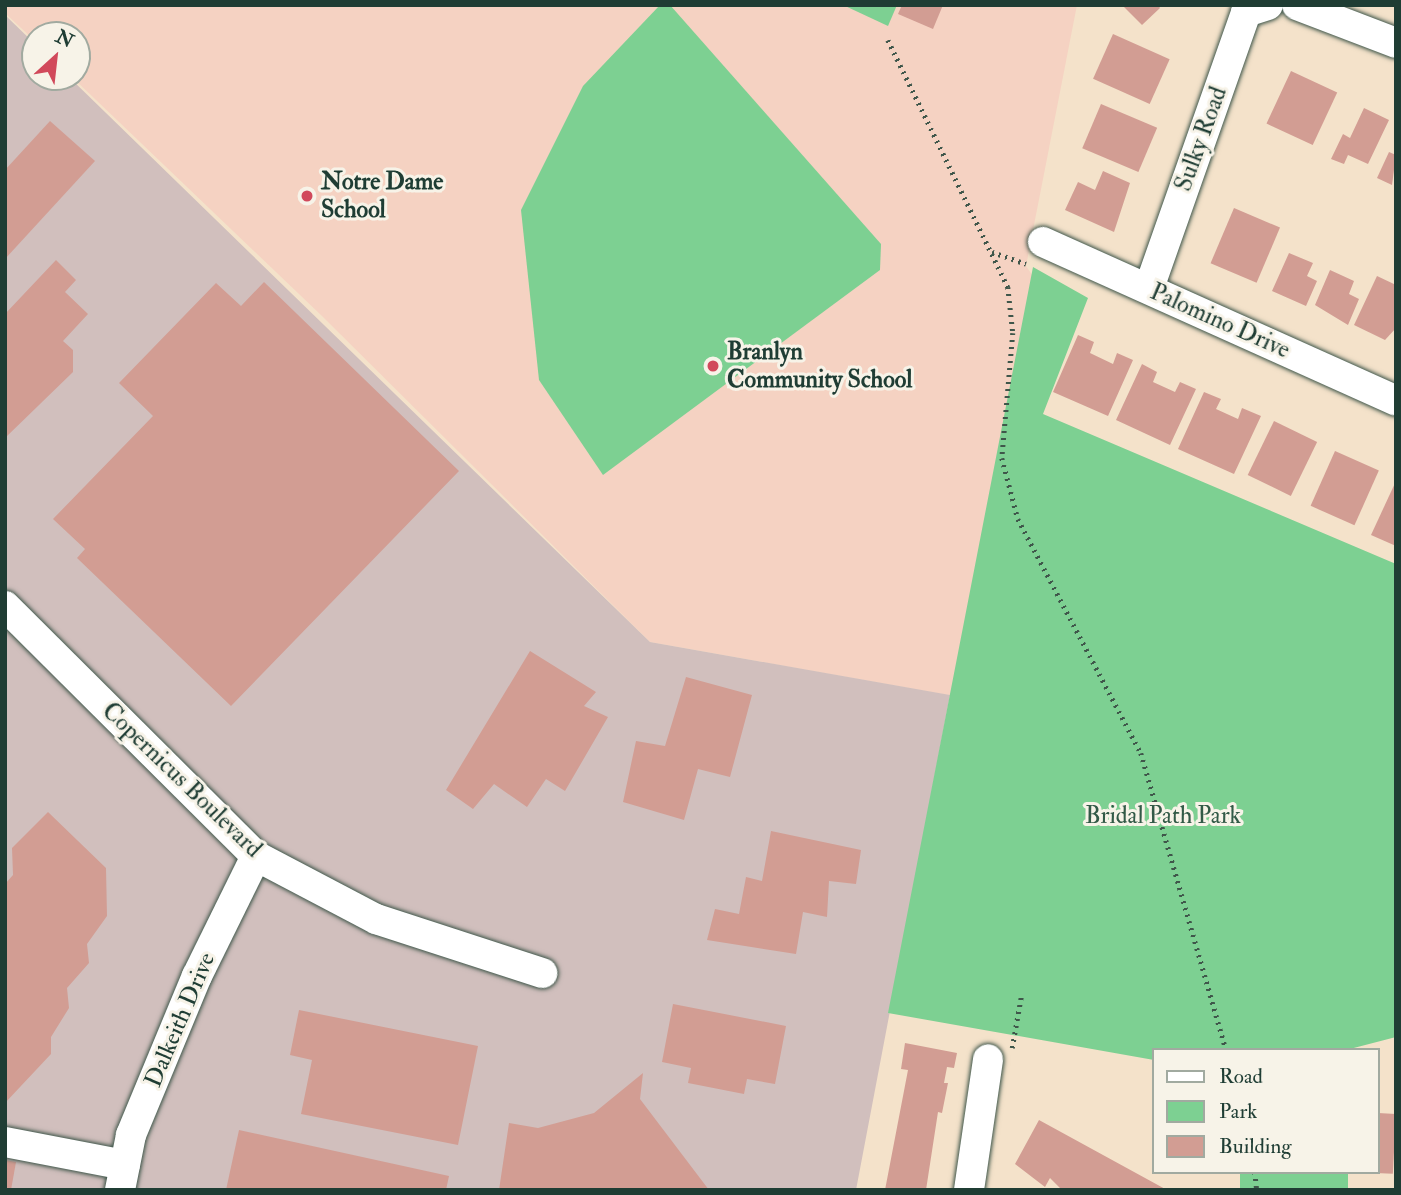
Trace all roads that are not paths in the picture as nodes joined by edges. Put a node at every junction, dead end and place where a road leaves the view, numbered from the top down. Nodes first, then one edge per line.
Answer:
1 (1268, 5) edge
2 (1297, 5) edge
3 (1396, 43) edge
4 (1042, 243) dead end
5 (1149, 288) junction
6 (1396, 401) edge
7 (5, 606) edge
8 (256, 856) junction
9 (542, 972) dead end
10 (988, 1059) road end
11 (5, 1142) edge
12 (123, 1177) edge
13 (969, 1190) edge

1 - 5 street, Sulky Road
2 - 3 street
4 - 5 street, Palomino Drive
5 - 6 street, Palomino Drive
7 - 8 street, Copernicus Boulevard
8 - 9 street, Copernicus Boulevard
8 - 12 street, Dalkeith Drive
10 - 13 street
11 - 12 street

